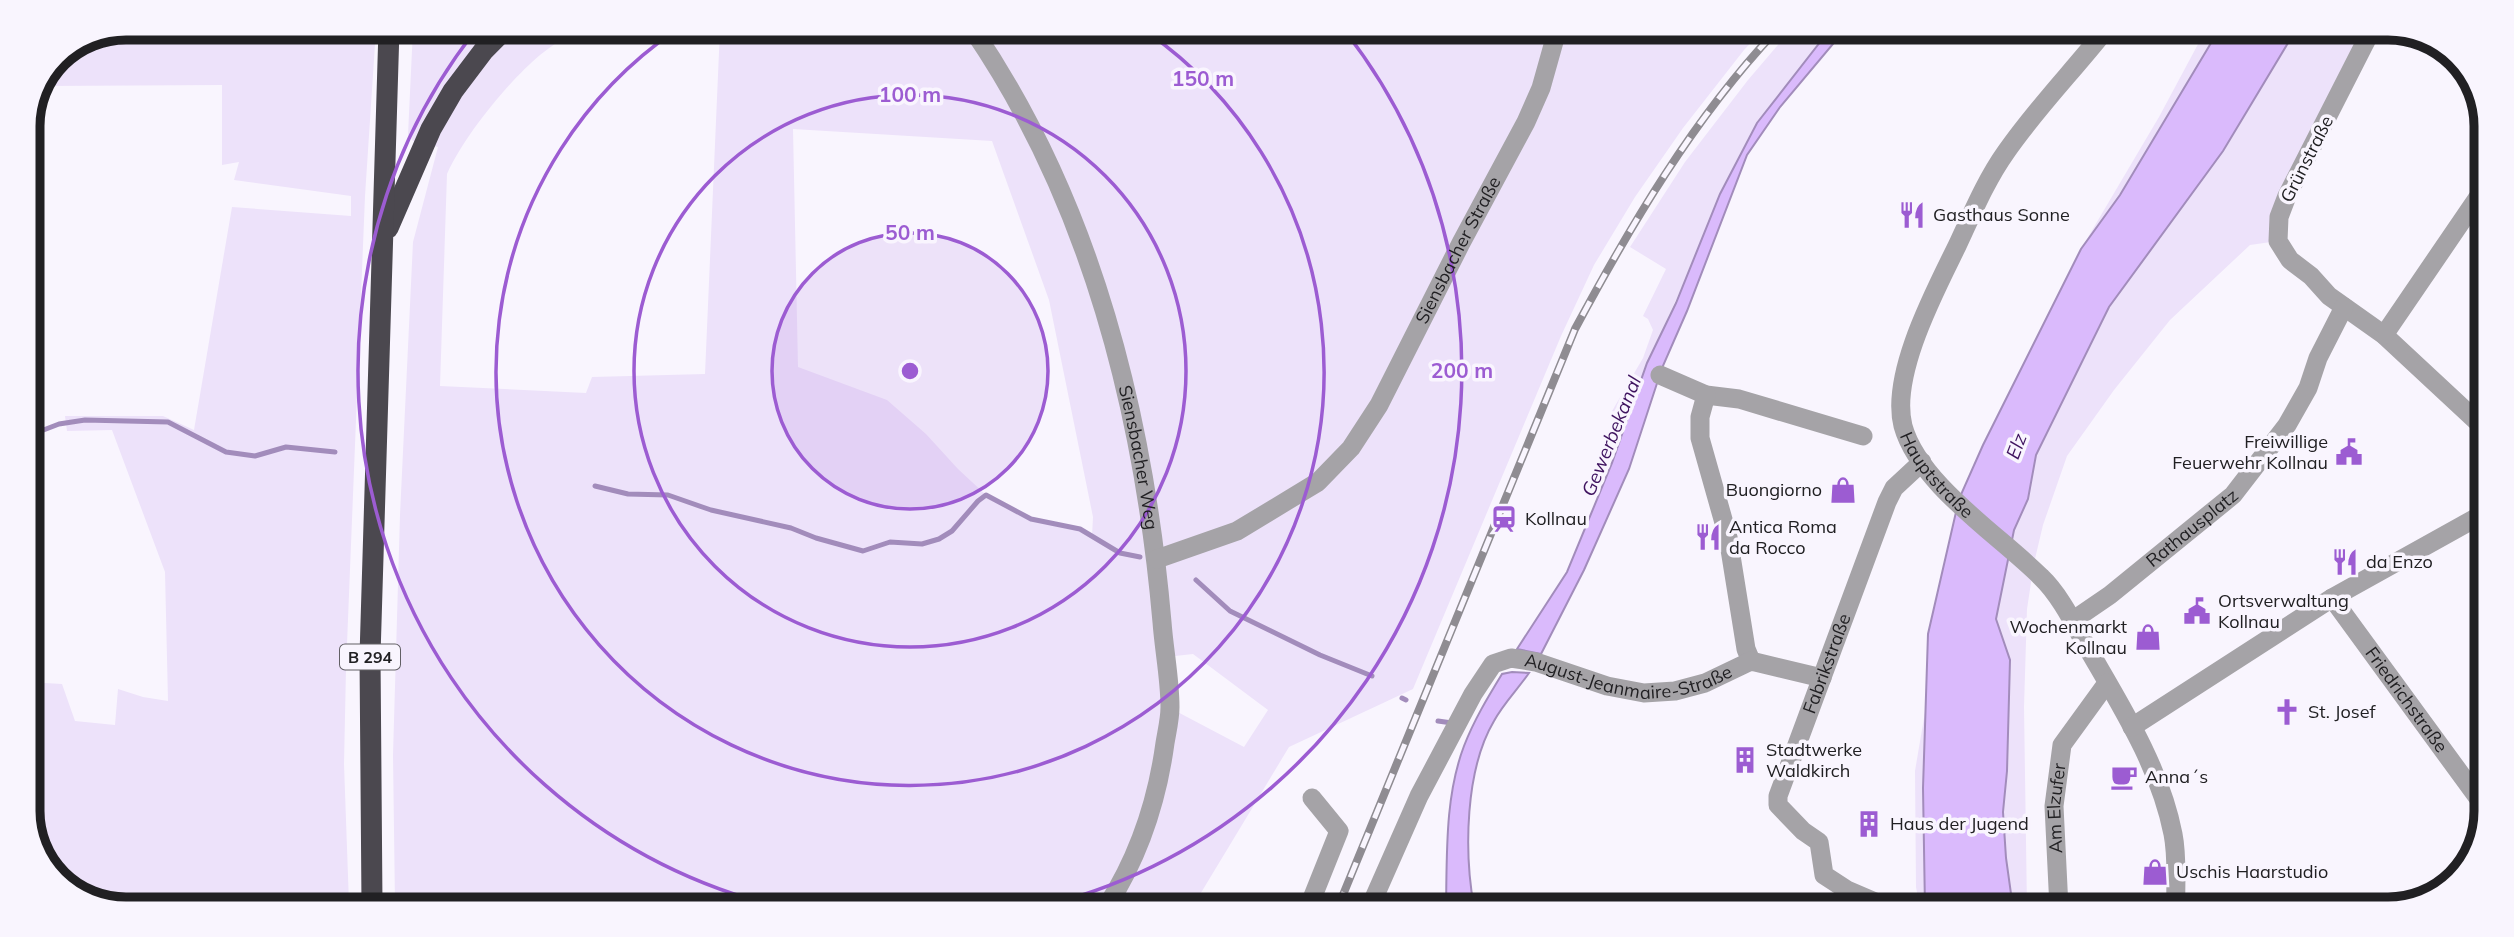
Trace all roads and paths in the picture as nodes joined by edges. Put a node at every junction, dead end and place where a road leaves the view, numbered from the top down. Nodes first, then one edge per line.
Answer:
1 (389, 40) edge
2 (495, 40) edge
3 (980, 40) edge
4 (1556, 40) edge
5 (2097, 40) edge
6 (2366, 40) edge
7 (2474, 203) edge
8 (383, 239) junction
9 (2344, 307) junction
10 (2384, 335) junction
11 (1660, 375) dead end
12 (1706, 395) junction
13 (2474, 419) edge
14 (1863, 436) dead end
15 (1922, 462) junction
16 (2474, 519) edge
17 (1157, 559) junction
18 (2332, 598) junction
19 (2072, 621) junction
20 (1751, 661) junction
21 (1822, 678) junction
22 (2107, 683) junction
23 (2132, 727) junction
24 (2474, 792) edge
25 (1312, 798) dead end
26 (372, 897) edge
27 (1112, 897) edge
28 (1313, 897) edge
29 (1374, 897) edge
30 (1863, 897) edge
31 (2058, 897) edge
32 (2176, 897) edge

1 - 8 highway, B 294
2 - 8 highway
3 - 17 street, Siensbacher Weg
4 - 17 street, Siensbacher Straße
5 - 15 street, Hauptstraße
6 - 9 street, Grünstraße
7 - 10 street
8 - 26 highway, B 294
9 - 10 street, Grünstraße
9 - 19 street, Rathausplatz
10 - 13 street, Grünstraße
11 - 12 street
12 - 14 street
12 - 20 street
15 - 19 street, Hauptstraße
15 - 21 street, Fabrikstraße
16 - 18 street
17 - 27 street, Siensbacher Weg
18 - 23 street
18 - 24 street, Friedrichstraße
19 - 22 street, Hauptstraße
20 - 21 street, August-Jeanmaire-Straße
20 - 29 street, August-Jeanmaire-Straße
21 - 30 street, Fabrikstraße
22 - 23 street, Hauptstraße
22 - 31 street, Am Elzufer
23 - 32 street, Hauptstraße
25 - 28 street

